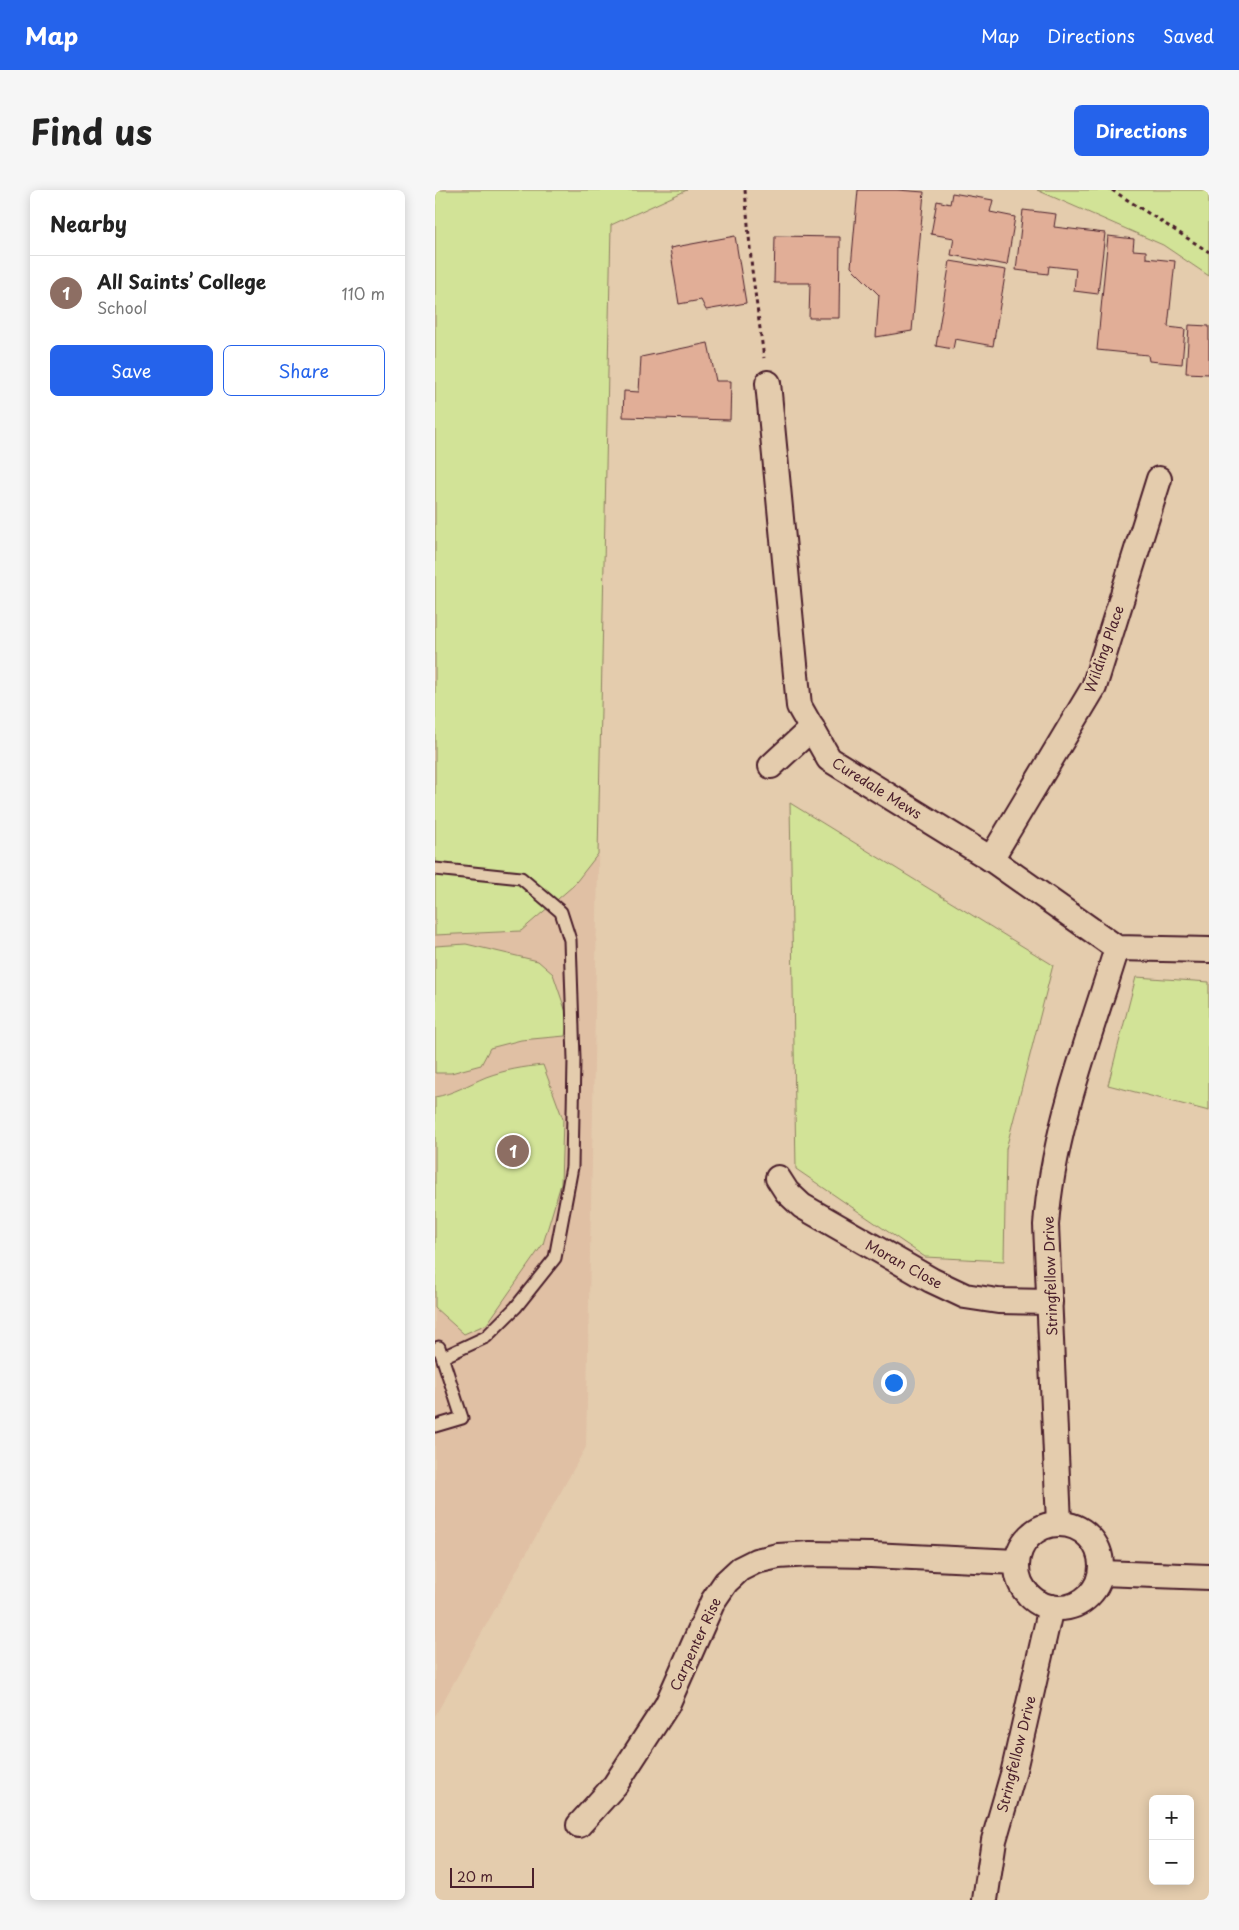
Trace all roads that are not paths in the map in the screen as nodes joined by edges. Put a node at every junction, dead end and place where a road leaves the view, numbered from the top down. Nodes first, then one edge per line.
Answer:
1 (768, 383) road end
2 (1159, 479) dead end
3 (812, 728) junction
4 (771, 766) dead end
5 (991, 860) junction
6 (435, 869) edge
7 (1117, 948) junction
8 (1209, 950) edge
9 (778, 1178) dead end
10 (1050, 1302) junction
11 (439, 1353) edge
12 (435, 1426) edge
13 (1059, 1523) junction
14 (1016, 1562) junction
15 (1101, 1573) junction
16 (1209, 1577) edge
17 (1051, 1608) junction
18 (579, 1825) dead end
19 (985, 1900) edge

1 - 3 street, Curedale Mews
2 - 5 street, Wilding Place
3 - 4 street
3 - 5 street, Curedale Mews
5 - 7 street, Curedale Mews
6 - 11 lane
7 - 8 street
7 - 10 street, Stringfellow Drive
9 - 10 street, Moran Close
10 - 13 street, Stringfellow Drive
11 - 12 lane
13 - 14 street
13 - 15 street
14 - 17 street
14 - 18 street, Carpenter Rise
15 - 16 street
15 - 17 street
17 - 19 street, Stringfellow Drive

